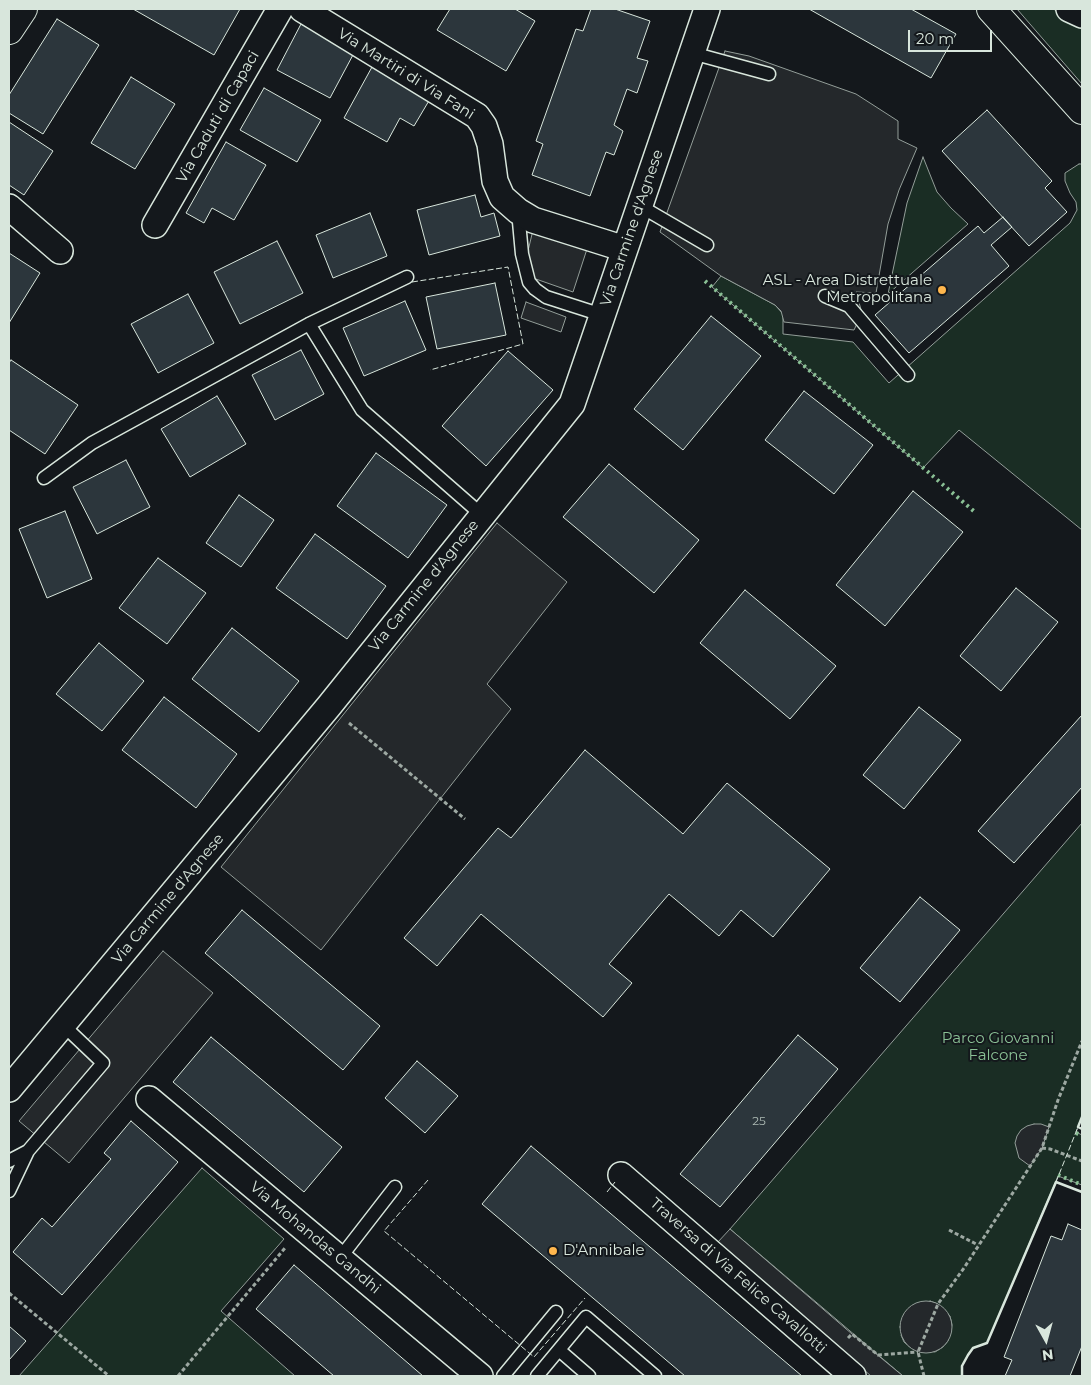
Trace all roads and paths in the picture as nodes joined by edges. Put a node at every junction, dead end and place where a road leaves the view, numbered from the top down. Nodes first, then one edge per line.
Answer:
1 (23, 9) edge
2 (280, 9) edge
3 (302, 9) edge
4 (707, 9) edge
5 (991, 9) edge
6 (1069, 9) edge
7 (1082, 15) edge
8 (9, 30) edge
9 (692, 53) junction
10 (768, 74) dead end
11 (1082, 110) edge
12 (640, 206) junction
13 (9, 207) edge
14 (518, 211) junction
15 (155, 225) dead end
16 (707, 245) dead end
17 (625, 249) junction
18 (60, 251) dead end
19 (407, 278) dead end
20 (825, 296) dead end
21 (602, 315) junction
22 (309, 324) junction
23 (908, 375) dead end
24 (44, 478) dead end
25 (482, 514) junction
26 (329, 706) junction
27 (465, 819) dead end
28 (63, 1025) junction
29 (1082, 1041) edge
30 (9, 1089) edge
31 (149, 1099) dead end
32 (1042, 1148) junction
33 (28, 1151) junction
34 (9, 1161) edge
35 (1082, 1161) edge
36 (622, 1175) dead end
37 (395, 1187) dead end
38 (9, 1191) edge
39 (302, 1227) junction
40 (949, 1230) dead end
41 (978, 1245) junction
42 (340, 1258) junction
43 (9, 1293) edge
44 (556, 1312) dead end
45 (559, 1350) junction
46 (918, 1352) junction
47 (832, 1357) junction
48 (109, 1376) edge
49 (178, 1376) edge
50 (480, 1376) edge
51 (503, 1376) edge
52 (537, 1376) edge
53 (589, 1376) edge
54 (655, 1376) edge
55 (853, 1376) edge
56 (924, 1376) edge

1 - 8 street
2 - 15 street, Via Caduti di Capaci
3 - 14 street, Via Martiri di Via Fani
4 - 9 street, Via Carmine d'Agnese
5 - 11 street
6 - 7 street
9 - 10 lane
9 - 12 street, Via Carmine d'Agnese
12 - 16 lane
12 - 17 street, Via Carmine d'Agnese
13 - 18 street
14 - 17 street, Via Martiri di Via Fani
14 - 21 lane
17 - 21 street, Via Carmine d'Agnese
19 - 22 lane
20 - 23 lane
21 - 25 street, Via Carmine d'Agnese
22 - 24 lane
22 - 25 lane
25 - 26 street, Via Carmine d'Agnese
26 - 27 path
26 - 28 street, Via Carmine d'Agnese
28 - 30 street, Via Carmine d'Agnese
28 - 33 lane
29 - 32 path
31 - 39 street, Via Mohandas Gandhi
32 - 35 path
32 - 41 path
33 - 34 lane
33 - 38 lane
36 - 47 street, Traversa di Via Felice Cavallotti
37 - 42 lane
39 - 42 street, Via Mohandas Gandhi
39 - 49 path
40 - 41 path
41 - 46 path
42 - 50 street, Via Mohandas Gandhi
43 - 48 path
44 - 51 lane
45 - 52 lane
45 - 53 lane
45 - 54 lane
46 - 47 path
46 - 56 path
47 - 55 street, Traversa di Via Felice Cavallotti

